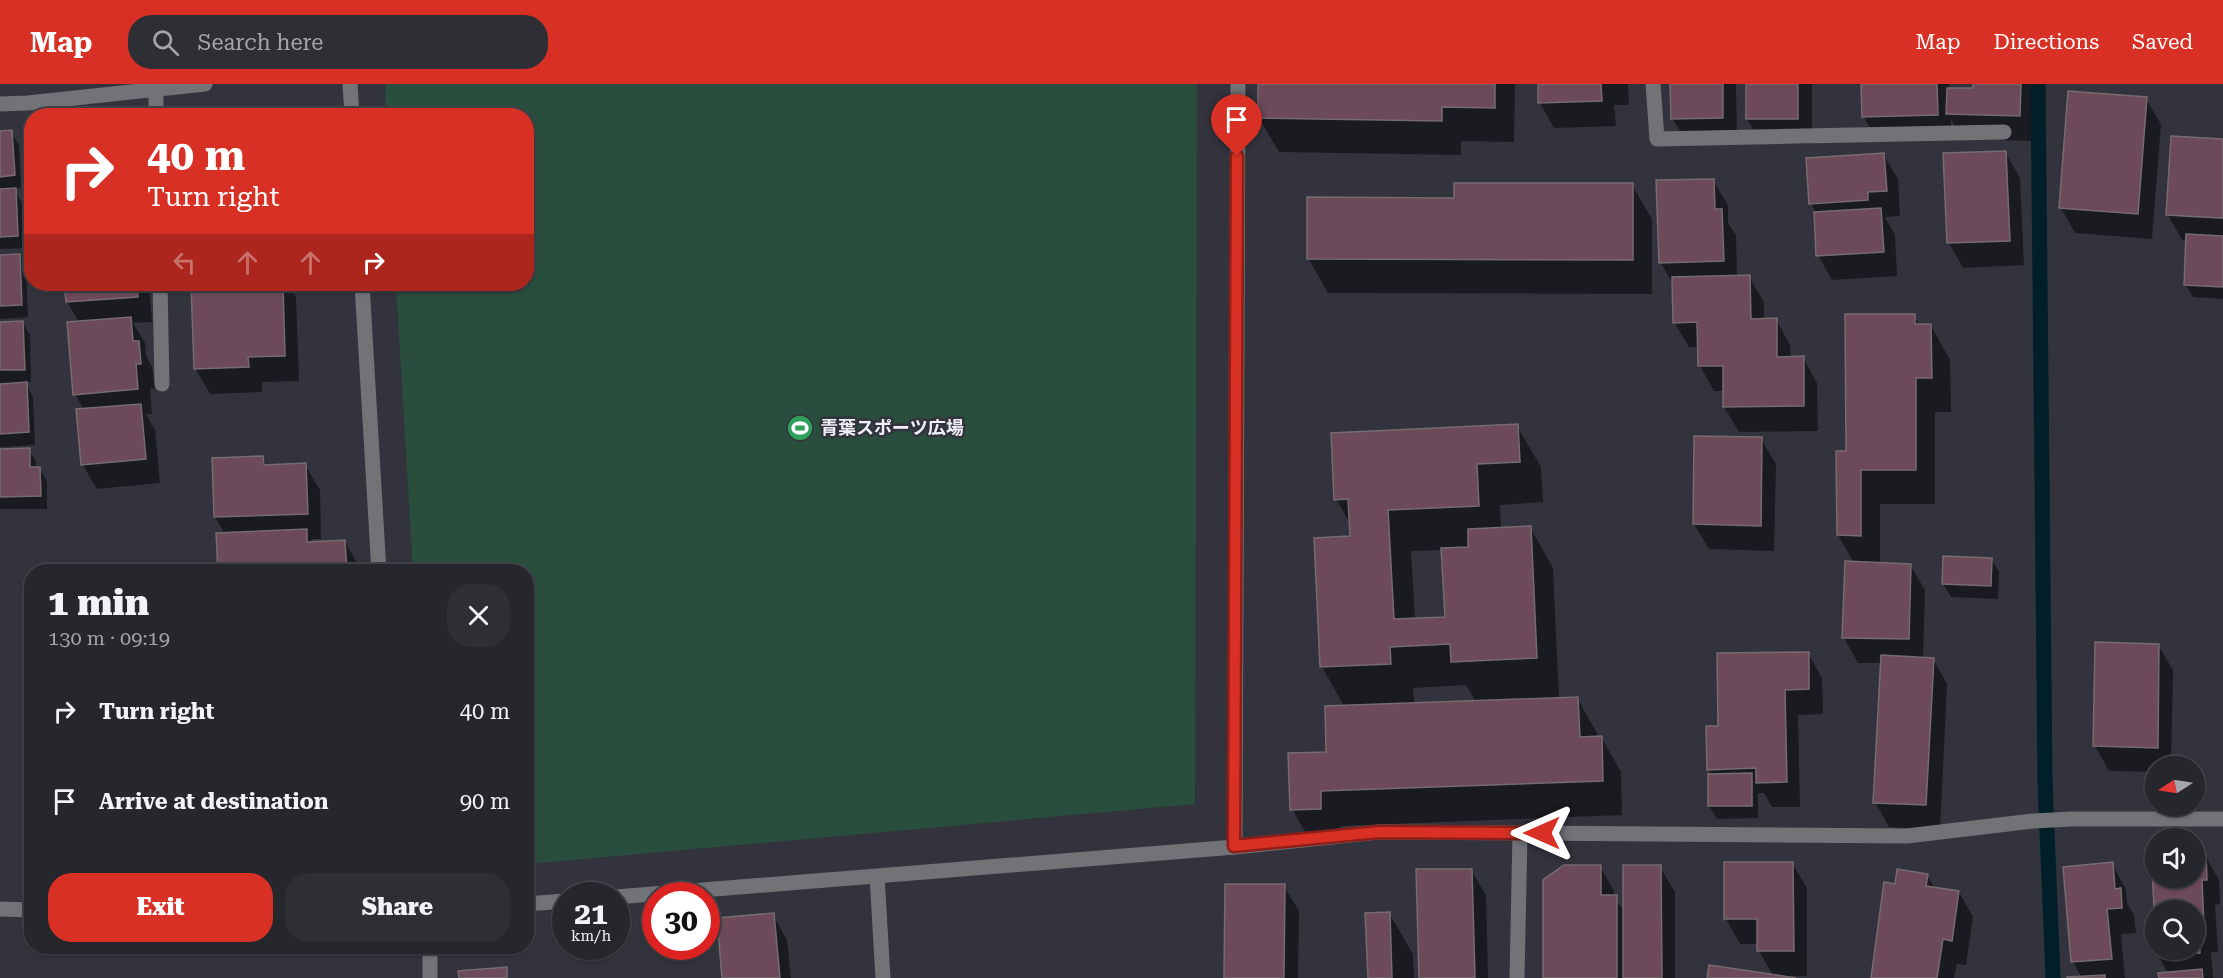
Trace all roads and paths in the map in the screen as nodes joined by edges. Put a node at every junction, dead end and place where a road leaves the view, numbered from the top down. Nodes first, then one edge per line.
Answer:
1 (205, 84) edge
2 (350, 84) edge
3 (1238, 84) edge
4 (1653, 84) edge
5 (156, 90) junction
6 (0, 104) edge
7 (156, 108) edge
8 (352, 108) edge
9 (2004, 132) dead end
10 (160, 291) edge
11 (362, 291) edge
12 (162, 384) dead end
13 (379, 564) edge
14 (2223, 819) edge
15 (1520, 833) junction
16 (1234, 846) junction
17 (877, 876) junction
18 (630, 896) edge
19 (552, 902) edge
20 (534, 903) edge
21 (0, 909) edge
22 (24, 910) edge
23 (430, 954) edge
24 (430, 978) edge
25 (883, 978) edge
26 (1517, 978) edge

1 - 5 street
2 - 8 street
3 - 16 street
4 - 9 street
5 - 6 street
5 - 7 street
10 - 12 street
11 - 13 street
14 - 15 street
15 - 16 street
15 - 26 street
16 - 17 street
17 - 18 street
17 - 25 street
19 - 20 street
21 - 22 street
23 - 24 street

